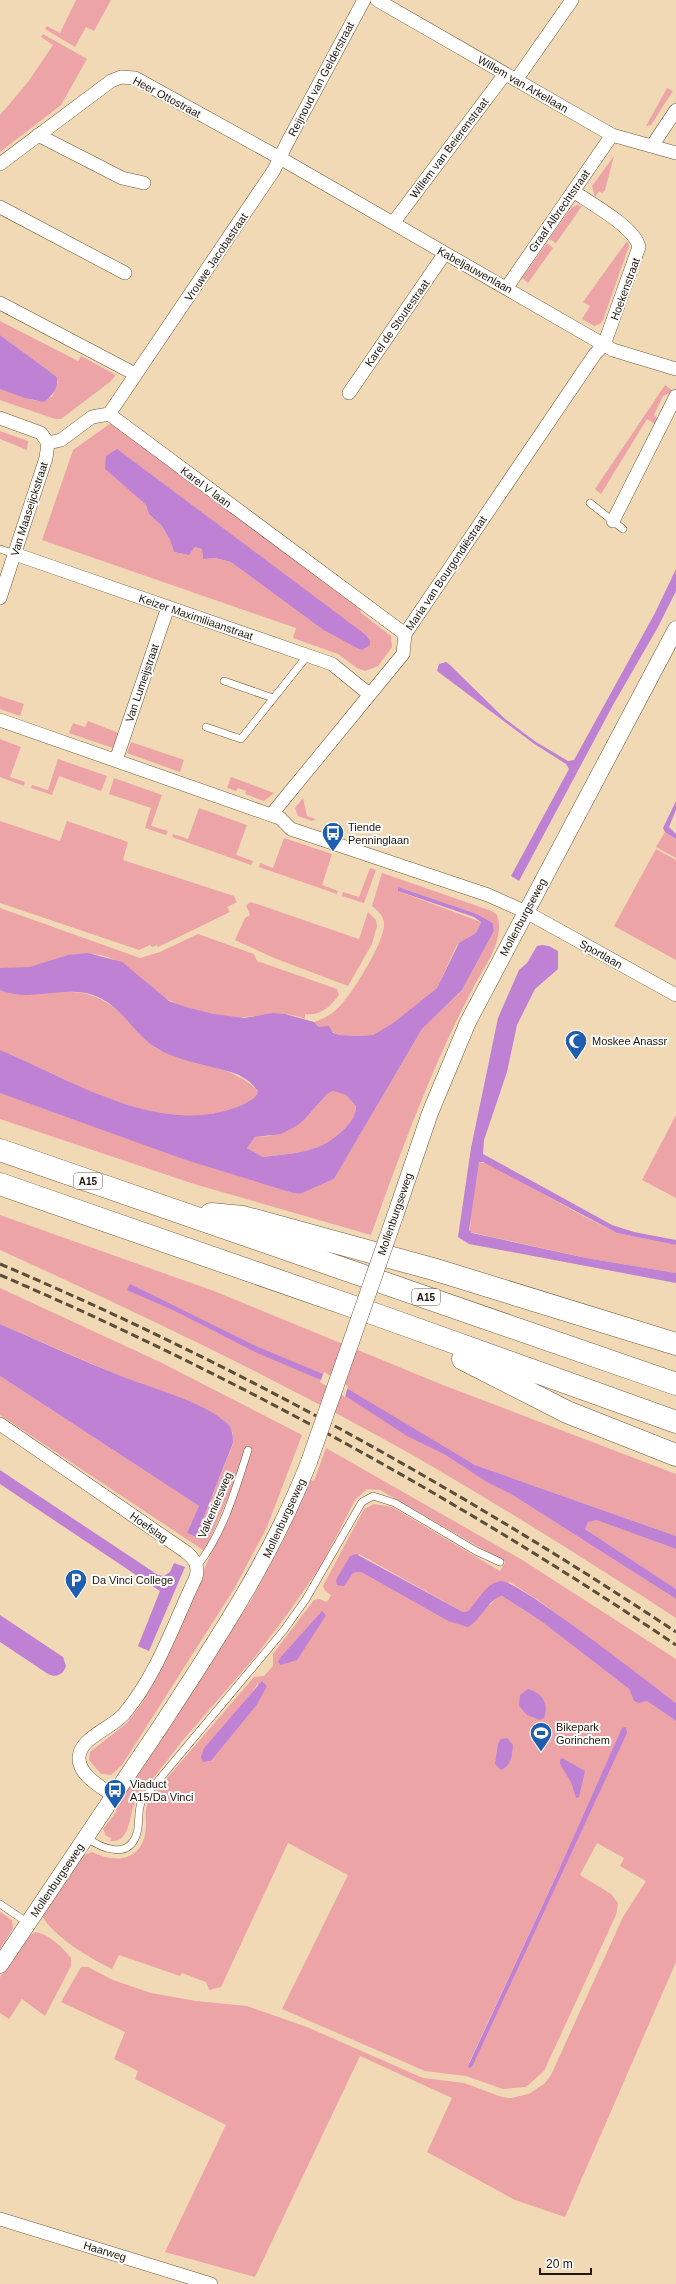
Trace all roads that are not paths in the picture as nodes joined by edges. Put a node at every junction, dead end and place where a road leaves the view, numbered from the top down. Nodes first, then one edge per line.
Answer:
1 (364, 0) edge
2 (572, 0) edge
3 (384, 2) edge
4 (511, 77) junction
5 (676, 110) edge
6 (38, 135) junction
7 (612, 135) junction
8 (652, 146) junction
9 (676, 153) edge
10 (280, 158) junction
11 (0, 164) edge
12 (144, 183) dead end
13 (574, 191) junction
14 (0, 207) edge
15 (393, 223) junction
16 (445, 253) junction
17 (125, 273) dead end
18 (507, 287) junction
19 (0, 303) edge
20 (604, 345) junction
21 (676, 369) edge
22 (136, 374) junction
23 (349, 393) dead end
24 (676, 396) edge
25 (109, 414) junction
26 (0, 418) edge
27 (48, 443) junction
28 (590, 503) dead end
29 (618, 525) joint
30 (0, 549) edge
31 (15, 554) junction
32 (0, 598) edge
33 (168, 607) junction
34 (676, 629) edge
35 (405, 634) junction
36 (308, 655) junction
37 (224, 681) dead end
38 (369, 694) junction
39 (273, 698) junction
40 (0, 720) edge
41 (206, 726) dead end
42 (116, 760) junction
43 (272, 815) junction
44 (526, 912) junction
45 (676, 996) edge
46 (0, 1150) edge
47 (0, 1184) edge
48 (176, 1211) junction
49 (382, 1317) junction
50 (676, 1344) edge
51 (676, 1384) edge
52 (676, 1422) edge
53 (0, 1424) edge
54 (248, 1450) dead end
55 (676, 1454) edge
56 (500, 1562) dead end
57 (197, 1566) junction
58 (114, 1796) junction
59 (86, 1837) junction
60 (0, 1904) edge
61 (28, 1923) junction
62 (0, 1965) edge
63 (0, 2219) edge
64 (210, 2284) edge

1 - 10 street, Reijnoud van Gelderstraat
2 - 4 street, Willem van Beierenstraat
3 - 4 street, Willem van Arkellaan
4 - 7 street, Willem van Arkellaan
4 - 15 street, Willem van Beierenstraat
5 - 8 street
6 - 10 street, Heer Ottostraat
6 - 11 street, Heer Ottostraat
6 - 12 street
7 - 8 street, Willem van Arkellaan
7 - 13 street, Graaf Albrechtstraat
8 - 9 street, Willem van Arkellaan
10 - 15 street, Kabeljauwenlaan
10 - 22 street, Vrouwe Jacobastraat
13 - 18 street, Graaf Albrechtstraat
13 - 20 street, Hoekenstraat
14 - 17 street
15 - 16 street, Kabeljauwenlaan
16 - 18 street, Kabeljauwenlaan
16 - 23 street, Karel de Stoutestraat
18 - 20 street, Kabeljauwenlaan
19 - 22 street
20 - 21 street, Kabeljauwenlaan
20 - 35 street, Maria van Bourgondiëstraat
22 - 25 street, Vrouwe Jacobastraat
24 - 29 street
25 - 27 street
25 - 35 street, Karel V laan
26 - 27 street
27 - 31 street, Van Maaseijckstraat
28 - 29 lane
30 - 31 lane
31 - 32 street, Van Maaseijckstraat
31 - 33 street, Keizer Maximiliaanstraat
33 - 36 street, Keizer Maximiliaanstraat
33 - 42 street, Van Lumeijstraat
34 - 44 street, Mollenburgseweg
35 - 38 street, Maria van Bourgondiëstraat
36 - 38 street, Keizer Maximiliaanstraat
36 - 39 lane
37 - 39 lane
38 - 43 street, Maria van Bourgondiëstraat
39 - 41 lane
40 - 42 street
42 - 43 street
43 - 44 street
44 - 45 street, Sportlaan
44 - 58 street, Mollenburgseweg, bridge
46 - 48 highway, A15
47 - 49 highway
48 - 50 highway, A15
48 - 51 highway, A15
49 - 52 highway
49 - 55 highway
53 - 57 street, Hoefslag
54 - 57 lane, Valkeniersweg
56 - 59 lane
57 - 58 street
58 - 59 street, Mollenburgseweg
59 - 61 street, Mollenburgseweg
60 - 61 lane
61 - 62 street, Mollenburgseweg
63 - 64 street, Haarweg

